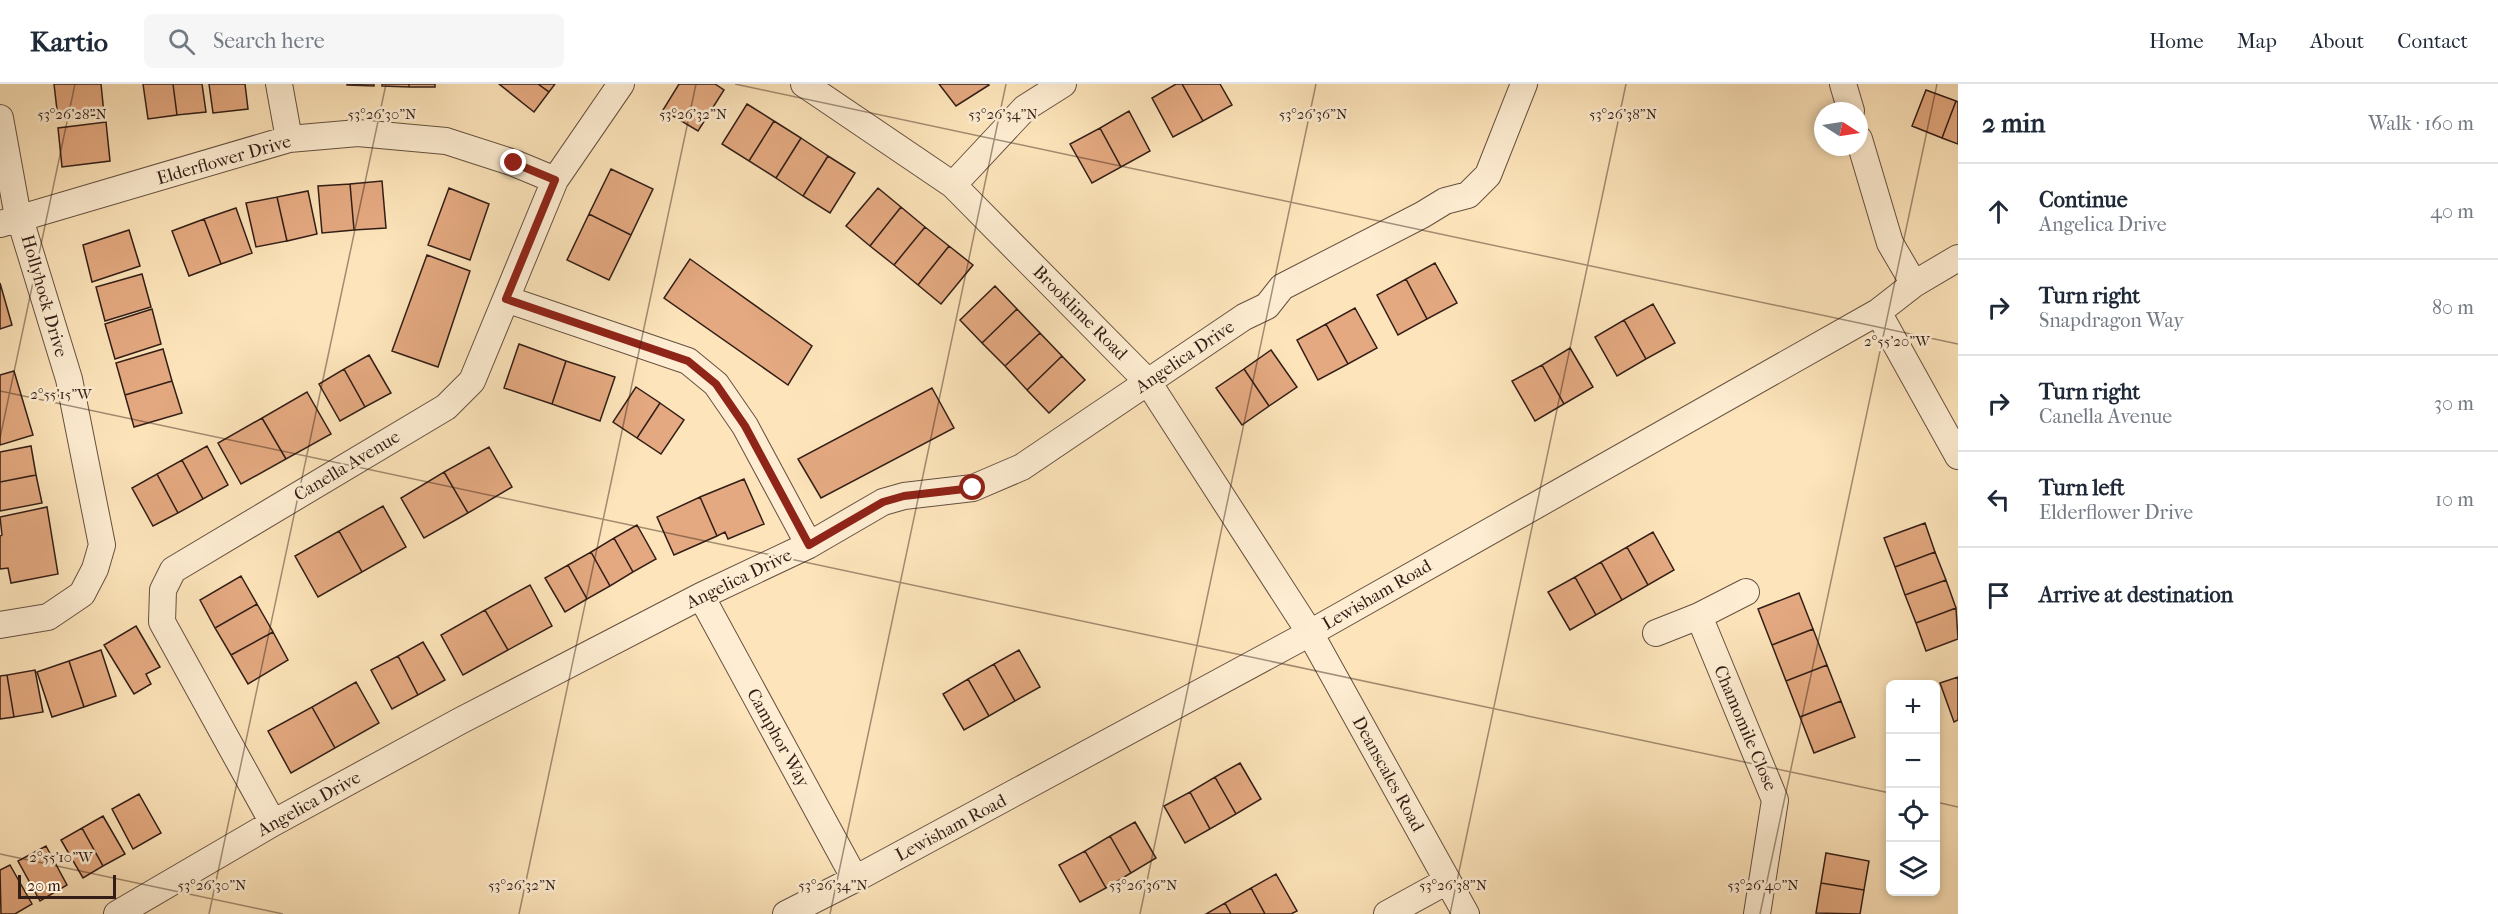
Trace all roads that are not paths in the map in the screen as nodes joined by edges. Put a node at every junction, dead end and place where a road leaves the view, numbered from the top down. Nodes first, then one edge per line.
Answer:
1 (279, 84) edge
2 (621, 84) edge
3 (804, 84) edge
4 (1063, 84) edge
5 (1524, 84) edge
6 (1843, 84) edge
7 (1848, 102) edge
8 (0, 118) edge
9 (289, 139) junction
10 (1864, 156) edge
11 (555, 180) junction
12 (953, 185) junction
13 (11, 222) edge
14 (1958, 258) edge
15 (1914, 284) junction
16 (506, 299) junction
17 (1878, 312) junction
18 (1148, 382) junction
19 (1958, 456) edge
20 (809, 545) junction
21 (1746, 592) dead end
22 (701, 596) junction
23 (1699, 616) junction
24 (0, 625) edge
25 (1310, 633) junction
26 (1656, 633) dead end
27 (273, 823) junction
28 (855, 879) junction
29 (1447, 881) junction
30 (117, 914) edge
31 (786, 914) edge
32 (1388, 914) edge
33 (1466, 914) edge
34 (1757, 914) edge

1 - 9 street
2 - 11 street, Canella Avenue
3 - 12 street, Brooklime Road
4 - 12 street
5 - 18 street, Angelica Drive
6 - 7 street
8 - 13 street, Hollyhock Drive
9 - 11 street, Elderflower Drive
9 - 13 street, Elderflower Drive
10 - 15 street
11 - 16 street, Canella Avenue
12 - 18 street, Brooklime Road
13 - 24 street, Hollyhock Drive
14 - 15 street, Lewisham Road
15 - 17 street, Lewisham Road
16 - 20 street
16 - 27 street, Canella Avenue
17 - 19 street
17 - 25 street, Lewisham Road
18 - 20 street, Angelica Drive
18 - 25 street, Brooklime Road
20 - 22 street, Angelica Drive
21 - 23 street
22 - 27 street, Angelica Drive
22 - 28 street, Camphor Way
23 - 26 street
23 - 34 street, Chamomile Close
25 - 28 street, Lewisham Road
25 - 29 street, Deanscales Road
27 - 30 street, Angelica Drive
28 - 31 street, Lewisham Road
29 - 32 street
29 - 33 street, Deanscales Road

